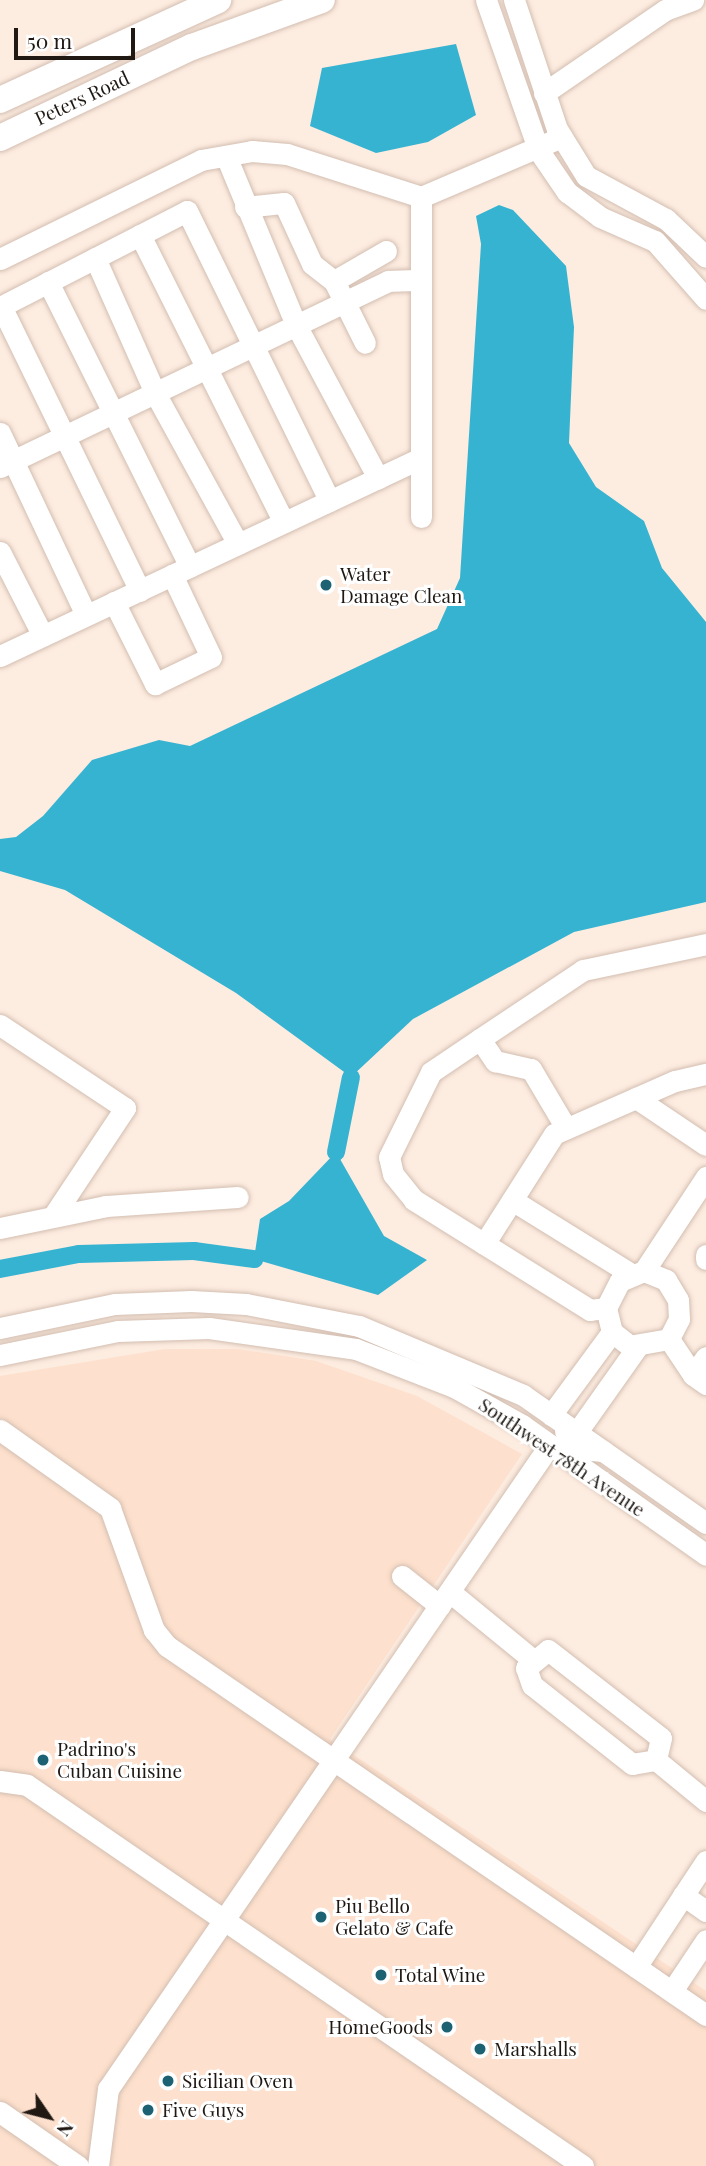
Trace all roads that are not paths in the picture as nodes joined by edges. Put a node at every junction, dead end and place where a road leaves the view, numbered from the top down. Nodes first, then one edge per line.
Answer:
1 (218, 0) edge
2 (321, 0) edge
3 (486, 0) edge
4 (514, 0) edge
5 (693, 0) edge
6 (542, 87) junction
7 (518, 90) junction
8 (0, 100) edge
9 (562, 137) junction
10 (0, 138) edge
11 (539, 151) junction
12 (226, 156) junction
13 (421, 197) junction
14 (245, 207) junction
15 (140, 236) junction
16 (386, 251) dead end
17 (706, 257) edge
18 (95, 258) junction
19 (0, 259) edge
20 (421, 280) junction
21 (334, 281) junction
22 (48, 282) junction
23 (706, 299) edge
24 (343, 303) junction
25 (0, 307) edge
26 (296, 325) junction
27 (365, 343) dead end
28 (251, 347) junction
29 (204, 370) junction
30 (155, 393) junction
31 (115, 416) junction
32 (0, 433) edge
33 (64, 437) junction
34 (421, 458) junction
35 (7, 464) edge
36 (378, 478) junction
37 (330, 501) junction
38 (421, 517) dead end
39 (284, 522) junction
40 (238, 544) junction
41 (0, 552) edge
42 (181, 571) junction
43 (139, 591) junction
44 (114, 603) junction
45 (86, 615) junction
46 (43, 636) junction
47 (0, 656) edge
48 (706, 944) edge
49 (0, 1025) edge
50 (480, 1039) junction
51 (706, 1074) edge
52 (636, 1098) junction
53 (566, 1128) junction
54 (706, 1145) edge
55 (706, 1177) edge
56 (238, 1197) dead end
57 (512, 1200) junction
58 (54, 1215) junction
59 (0, 1228) edge
60 (484, 1244) junction
61 (638, 1273) junction
62 (606, 1308) junction
63 (0, 1328) edge
64 (612, 1332) junction
65 (669, 1339) junction
66 (638, 1346) junction
67 (0, 1355) edge
68 (706, 1357) edge
69 (700, 1380) edge
70 (551, 1415) junction
71 (522, 1425) junction
72 (0, 1430) edge
73 (577, 1432) junction
74 (549, 1446) junction
75 (603, 1451) junction
76 (706, 1523) edge
77 (706, 1555) edge
78 (402, 1576) dead end
79 (445, 1600) junction
80 (531, 1659) junction
81 (656, 1760) junction
82 (333, 1763) junction
83 (0, 1781) edge
84 (706, 1801) edge
85 (706, 1861) edge
86 (683, 1895) junction
87 (706, 1911) edge
88 (227, 1920) junction
89 (706, 1940) edge
90 (636, 1967) junction
91 (672, 1991) junction
92 (706, 2015) edge
93 (0, 2112) edge
94 (78, 2166) edge
95 (98, 2166) edge
96 (582, 2166) edge

1 - 8 main road, Peters Road
2 - 10 main road, Peters Road
3 - 7 street
4 - 6 street
5 - 6 street
6 - 7 street
6 - 9 street
7 - 11 street
9 - 11 street
9 - 17 street
11 - 13 street
11 - 23 street
12 - 13 street
12 - 14 street
12 - 19 street
13 - 20 street
14 - 21 street
14 - 26 street
15 - 18 street
15 - 28 street
15 - 29 street
16 - 21 street
18 - 22 street
18 - 30 street
20 - 24 street
20 - 34 street
21 - 24 street
22 - 25 street
22 - 31 street
24 - 26 street
24 - 27 street
25 - 33 street
26 - 28 street
26 - 36 street
28 - 29 street
28 - 37 street
29 - 30 street
29 - 39 street
30 - 31 street
30 - 40 street
31 - 33 street
31 - 42 street
32 - 35 street
33 - 35 street
33 - 43 street
34 - 36 street
34 - 38 street
35 - 45 street
36 - 37 street
37 - 39 street
39 - 40 street
40 - 42 street
41 - 46 street
42 - 43 street
42 - 44 street
43 - 44 street
44 - 45 street
45 - 46 street
46 - 47 street
48 - 50 street
49 - 58 street
50 - 53 street
50 - 60 street
51 - 52 street
52 - 53 street
52 - 54 street
53 - 57 street
55 - 61 street
56 - 58 street
57 - 60 street
57 - 61 street
58 - 59 street
60 - 62 street
61 - 62 street
61 - 65 street
62 - 64 street
63 - 70 street, Southwest 78th Avenue
64 - 66 street
64 - 70 street
65 - 66 street
65 - 69 street
66 - 73 street
67 - 71 street, Southwest 78th Avenue
68 - 69 street
70 - 73 street, Southwest 78th Avenue
71 - 73 street
71 - 74 street, Southwest 78th Avenue
72 - 82 street
73 - 75 street, Southwest 78th Avenue
74 - 75 street
74 - 77 street, Southwest 78th Avenue
74 - 79 street
75 - 76 street, Southwest 78th Avenue
78 - 79 street
79 - 80 street
79 - 82 street
80 - 81 street
80 - 81 street
81 - 84 street
82 - 88 street
82 - 90 street
83 - 88 street
85 - 86 street
86 - 87 street
86 - 90 street
88 - 95 street
88 - 96 street
89 - 91 street
90 - 91 street
91 - 92 street
93 - 94 street

